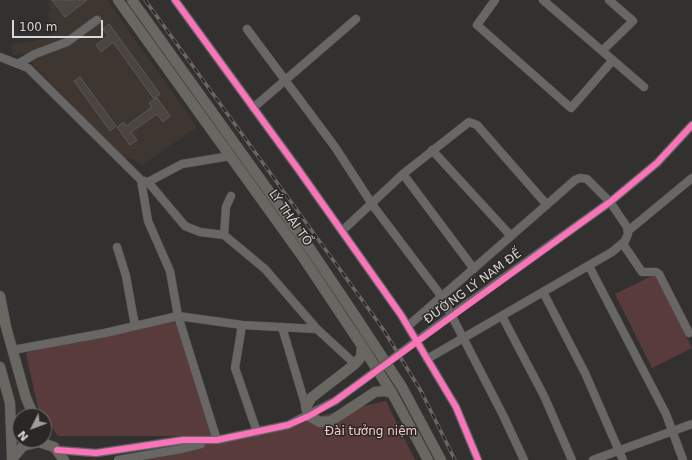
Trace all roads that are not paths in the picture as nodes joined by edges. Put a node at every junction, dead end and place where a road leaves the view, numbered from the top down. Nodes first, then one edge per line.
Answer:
1 (118, 0) edge
2 (132, 0) edge
3 (186, 0) edge
4 (495, 0) edge
5 (543, 0) edge
6 (609, 0) edge
7 (177, 3) edge
8 (356, 19) dead end
9 (97, 20) dead end
10 (247, 29) dead end
11 (602, 51) junction
12 (0, 57) edge
13 (613, 60) junction
14 (18, 64) junction
15 (285, 80) junction
16 (644, 88) dead end
17 (253, 108) junction
18 (692, 125) edge
19 (432, 150) junction
20 (230, 156) junction
21 (403, 174) junction
22 (692, 178) edge
23 (144, 181) junction
24 (231, 196) dead end
25 (610, 202) junction
26 (371, 203) junction
27 (547, 204) junction
28 (342, 231) junction
29 (628, 231) junction
30 (224, 235) junction
31 (511, 236) junction
32 (623, 244) junction
33 (117, 246) dead end
34 (589, 266) junction
35 (474, 269) junction
36 (543, 292) junction
37 (0, 296) edge
38 (442, 298) junction
39 (352, 311) junction
40 (178, 316) junction
41 (502, 316) junction
42 (343, 318) junction
43 (242, 325) junction
44 (135, 326) junction
45 (408, 326) junction
46 (282, 327) junction
47 (317, 329) junction
48 (689, 333) dead end
49 (463, 338) junction
50 (362, 346) junction
51 (12, 350) junction
52 (427, 359) junction
53 (355, 364) junction
54 (0, 367) edge
55 (392, 393) junction
56 (30, 408) edge
57 (307, 411) junction
58 (420, 420) junction
59 (692, 424) edge
60 (411, 426) junction
61 (672, 431) junction
62 (257, 432) junction
63 (213, 441) junction
64 (52, 445) edge
65 (54, 448) junction
66 (620, 450) junction
67 (12, 459) edge
68 (64, 460) edge
69 (118, 460) edge
70 (428, 460) edge
71 (441, 460) edge
72 (478, 460) edge
73 (524, 460) edge
74 (572, 460) edge
75 (593, 460) edge
76 (623, 460) edge
77 (683, 460) edge

1 - 20 main road, LÝ THÁI TỔ
2 - 39 main road, LÝ THÁI TỔ
3 - 7 street
4 - 13 street
5 - 11 street
6 - 11 street
7 - 17 street
8 - 15 street
9 - 14 street
10 - 15 street
11 - 13 street
12 - 14 street
13 - 16 street
14 - 23 street
15 - 17 street
15 - 26 street
17 - 28 street
18 - 25 street, ĐƯỜNG LÝ NAM ĐẾ
19 - 21 street
19 - 27 street
19 - 31 street
20 - 23 street
20 - 42 main road, LÝ THÁI TỔ
21 - 26 street
21 - 35 street
22 - 29 street
23 - 30 street
23 - 40 street
24 - 30 street
25 - 27 street
25 - 29 street
25 - 57 street, ĐƯỜNG LÝ NAM ĐẾ, bridge
26 - 28 street
26 - 38 street
27 - 31 street
28 - 45 street
29 - 32 street
30 - 47 street
31 - 35 street
32 - 34 street
32 - 48 street
33 - 44 street
34 - 36 street
34 - 61 street
35 - 38 street
36 - 41 street
36 - 66 street
37 - 51 main road
38 - 45 street
38 - 49 street
39 - 42 main road
39 - 58 main road, LÝ THÁI TỔ
40 - 43 street
40 - 44 street
40 - 63 street
41 - 49 street
41 - 74 street
42 - 50 main road, LÝ THÁI TỔ
43 - 46 street
43 - 62 street
44 - 51 street
45 - 52 street
46 - 47 street
46 - 57 street
47 - 53 street
49 - 52 street
49 - 73 street
50 - 53 main road
50 - 55 main road, LÝ THÁI TỔ
51 - 56 main road
52 - 72 street
53 - 57 main road
54 - 67 main road
55 - 57 main road
55 - 60 main road, LÝ THÁI TỔ
57 - 62 street, ĐƯỜNG LÝ NAM ĐẾ
58 - 60 main road
58 - 71 main road, LÝ THÁI TỔ
59 - 61 street
60 - 70 main road, LÝ THÁI TỔ
61 - 66 street
61 - 77 street
62 - 63 street, ĐƯỜNG LÝ NAM ĐẾ
63 - 65 street, ĐƯỜNG LÝ NAM ĐẾ
63 - 69 street, ĐƯỜNG LÝ NAM ĐẾ
64 - 65 main road
65 - 67 main road
65 - 68 main road
66 - 75 street
66 - 76 street

